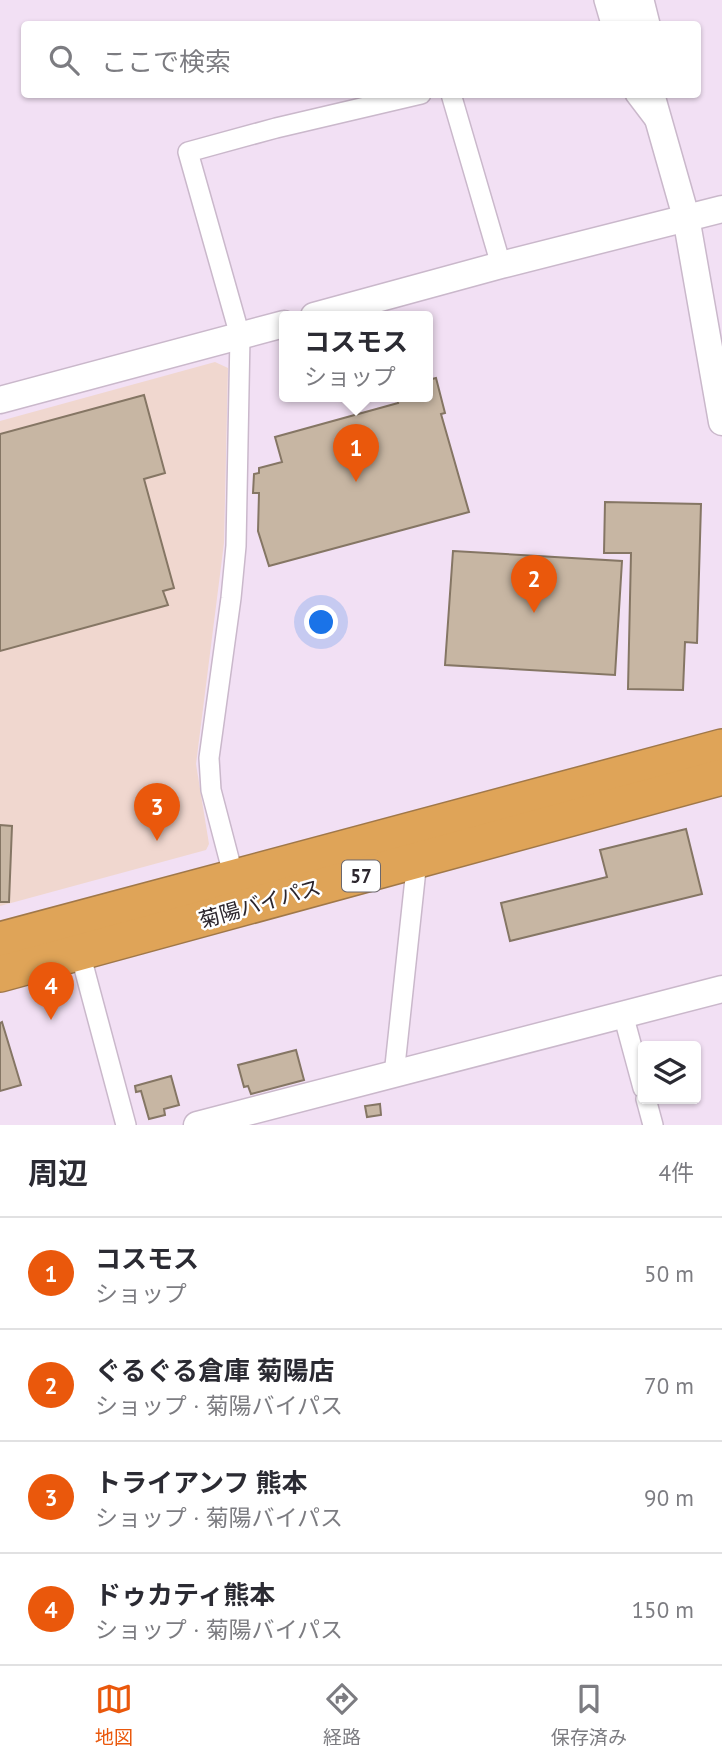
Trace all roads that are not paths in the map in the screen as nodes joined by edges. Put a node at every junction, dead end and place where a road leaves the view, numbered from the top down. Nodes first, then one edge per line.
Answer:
1 (604, 0) edge
2 (624, 0) edge
3 (644, 0) edge
4 (610, 21) edge
5 (630, 21) edge
6 (649, 21) edge
7 (404, 98) edge
8 (452, 98) edge
9 (638, 98) edge
10 (652, 98) edge
11 (662, 98) edge
12 (661, 128) junction
13 (722, 209) edge
14 (686, 217) junction
15 (501, 265) junction
16 (332, 311) edge
17 (279, 325) edge
18 (240, 336) junction
19 (0, 400) edge
20 (722, 422) edge
21 (722, 747) edge
22 (722, 777) edge
23 (417, 860) junction
24 (234, 878) junction
25 (0, 940) edge
26 (80, 953) junction
27 (0, 974) edge
28 (722, 989) edge
29 (623, 1014) junction
30 (638, 1070) edge
31 (394, 1074) junction
32 (647, 1104) edge
33 (127, 1125) edge
34 (197, 1125) edge
35 (653, 1125) edge

1 - 4 street
2 - 5 street
3 - 6 street
7 - 18 street
8 - 15 street
9 - 12 street
10 - 12 street
11 - 12 street
12 - 14 street
13 - 14 street
14 - 15 street
14 - 20 street
15 - 16 street
17 - 18 street
18 - 19 street
18 - 24 street
21 - 24 highway, 菊陽バイパス / 57
22 - 23 highway, 菊陽バイパス / 57
23 - 26 highway, 菊陽バイパス / 57
23 - 31 street
24 - 25 highway, 菊陽バイパス / 57
26 - 27 highway, 菊陽バイパス / 57
26 - 33 street
28 - 29 street
29 - 30 street
29 - 31 street
31 - 34 street
32 - 35 street

